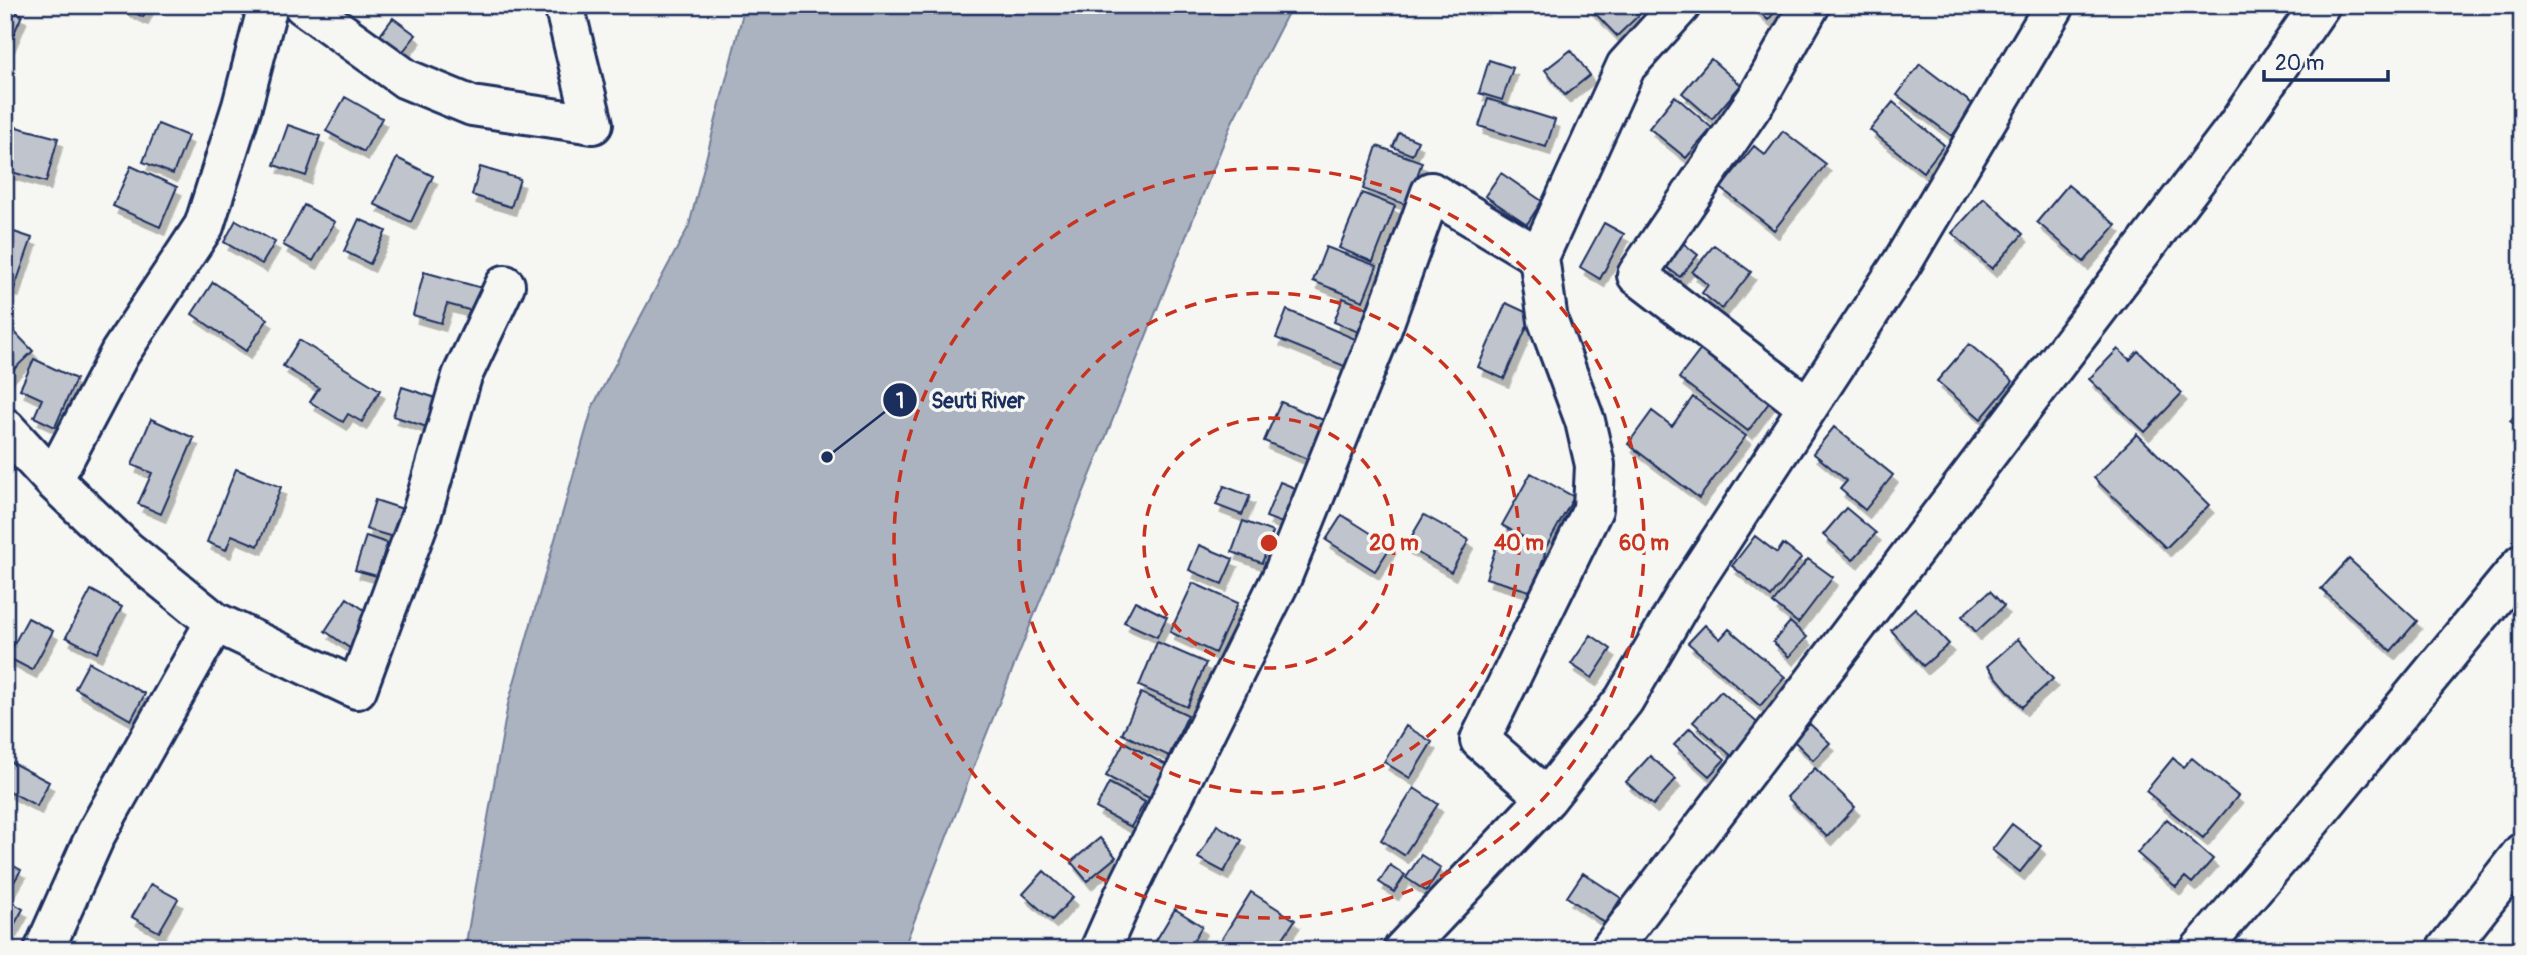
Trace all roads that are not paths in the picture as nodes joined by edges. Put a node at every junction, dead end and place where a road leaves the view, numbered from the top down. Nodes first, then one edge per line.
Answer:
1 (268, 5) edge
2 (303, 5) edge
3 (564, 5) edge
4 (1681, 5) edge
5 (1810, 5) edge
6 (2055, 5) edge
7 (2320, 5) edge
8 (1539, 257) junction
9 (505, 285) dead end
10 (1808, 407) junction
11 (5, 428) edge
12 (53, 480) junction
13 (2522, 564) edge
14 (215, 622) junction
15 (1547, 797) junction
16 (2522, 853) edge
17 (44, 950) edge
18 (1100, 950) edge
19 (1403, 950) edge
20 (1610, 950) edge
21 (2200, 950) edge
22 (2446, 950) edge

1 - 12 street
2 - 3 street
4 - 8 street
5 - 10 street
6 - 10 street
7 - 20 street
8 - 15 street
8 - 18 street
9 - 14 street
10 - 15 street
11 - 12 street
12 - 14 street
13 - 21 street
14 - 17 street
15 - 19 street
16 - 22 street

